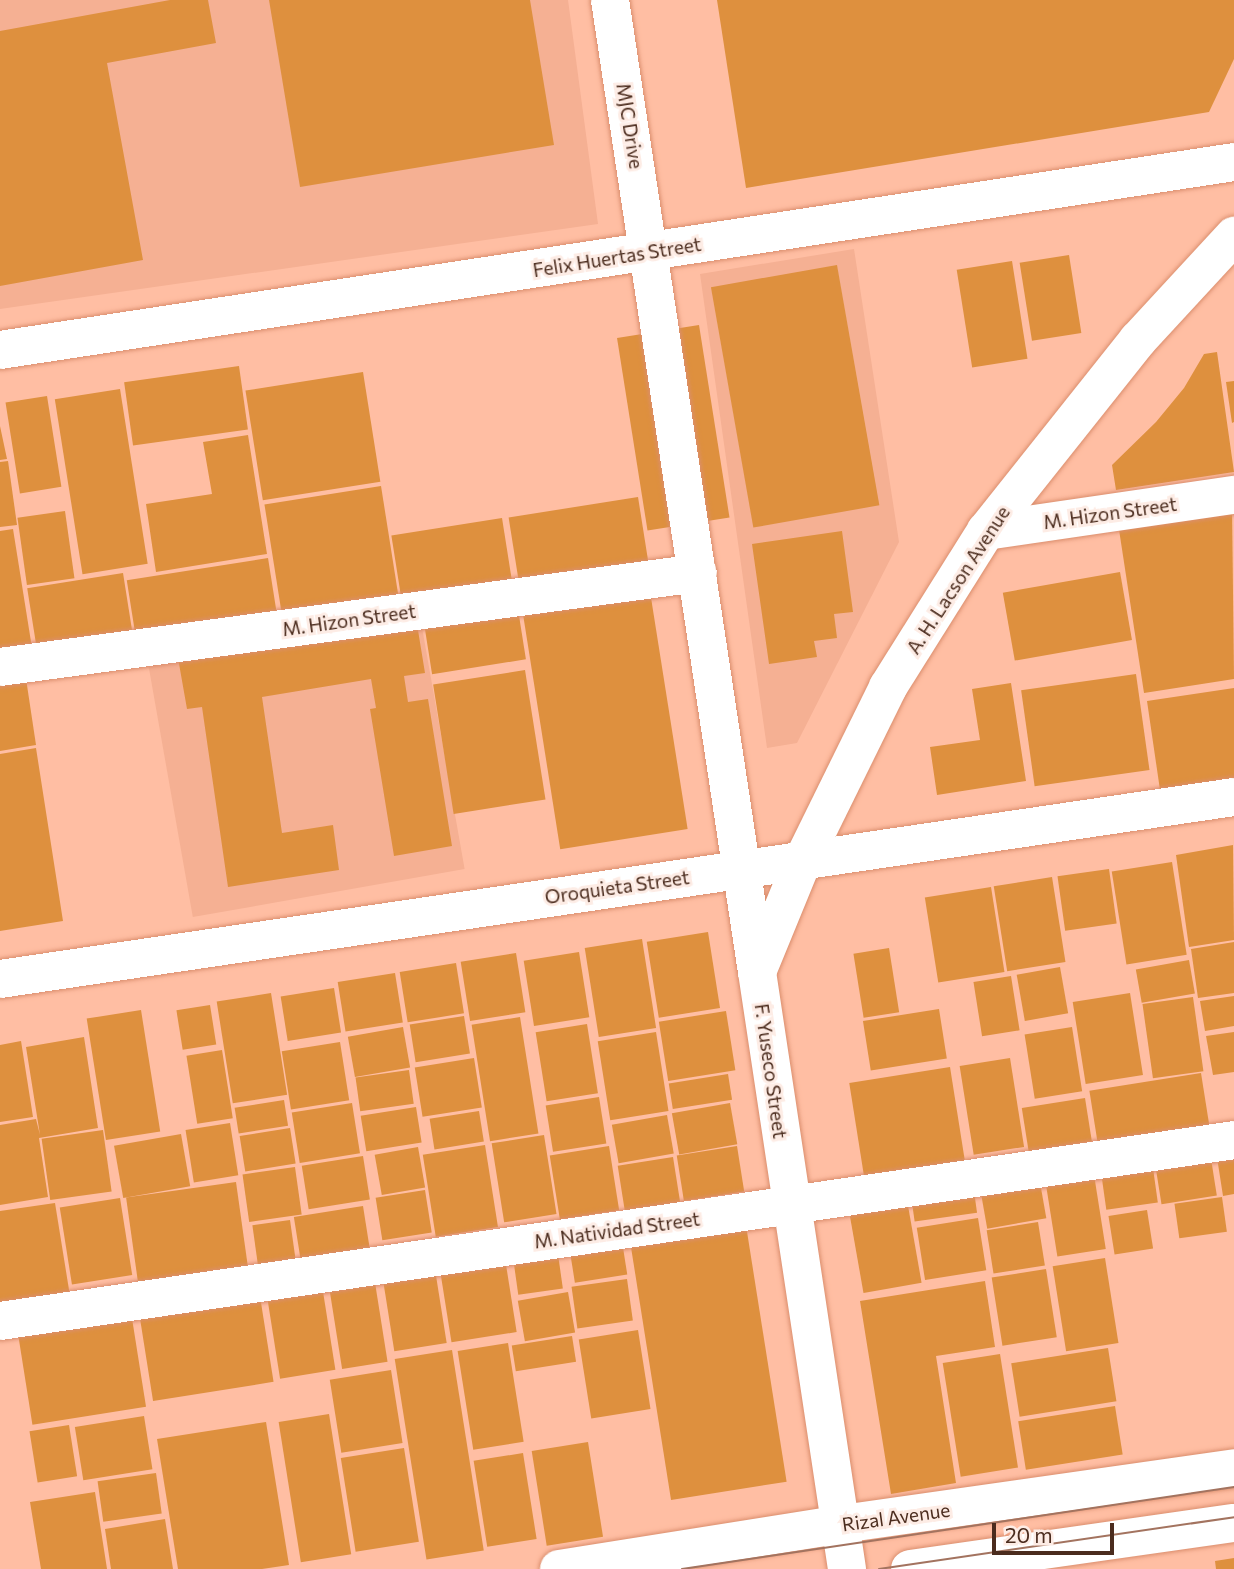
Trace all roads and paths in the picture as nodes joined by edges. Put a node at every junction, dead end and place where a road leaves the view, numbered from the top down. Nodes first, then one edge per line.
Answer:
1 (610, 0) edge
2 (1234, 162) edge
3 (1234, 236) edge
4 (649, 252) junction
5 (0, 350) edge
6 (1234, 495) edge
7 (986, 531) junction
8 (698, 573) junction
9 (0, 667) edge
10 (1234, 797) edge
11 (803, 860) junction
12 (742, 869) junction
13 (757, 972) junction
14 (0, 979) edge
15 (1234, 1140) edge
16 (791, 1204) junction
17 (0, 1321) edge
18 (1234, 1468) edge
19 (1234, 1523) edge
20 (842, 1524) junction
21 (559, 1569) edge
22 (847, 1569) edge
23 (910, 1569) edge

1 - 4 street, MJC Drive
2 - 4 street, Felix Huertas Street
3 - 7 street, A. H. Lacson Avenue
4 - 5 street, Felix Huertas Street
4 - 8 street, MJC Drive
6 - 7 street, M. Hizon Street
7 - 11 street, A. H. Lacson Avenue
8 - 9 street, M. Hizon Street
8 - 12 street, F. Yuseco Street
10 - 11 street, Oroquieta Street
11 - 12 street, Oroquieta Street
11 - 13 street, A. H. Lacson Avenue
12 - 13 street, F. Yuseco Street
12 - 14 street, Oroquieta Street
13 - 16 street, F. Yuseco Street
15 - 16 street, M. Natividad Street
16 - 17 street, M. Natividad Street
16 - 20 street, F. Yuseco Street
18 - 20 street, Rizal Avenue
19 - 23 street
20 - 21 street, Rizal Avenue
20 - 22 street, F. Yuseco Street

